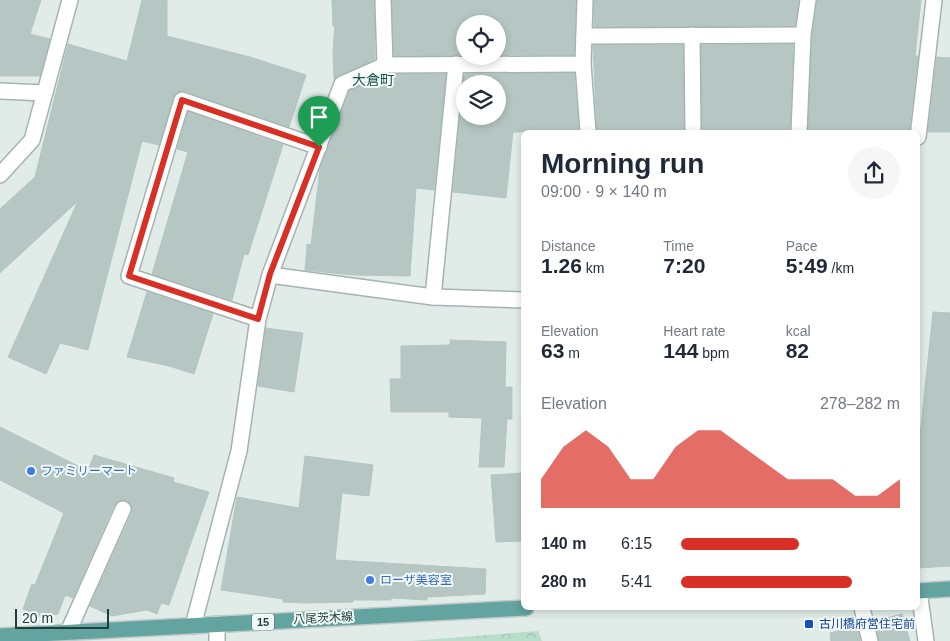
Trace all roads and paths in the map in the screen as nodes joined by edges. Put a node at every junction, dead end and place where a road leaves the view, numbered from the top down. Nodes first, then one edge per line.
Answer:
1 (70, 0) edge
2 (383, 0) edge
3 (584, 0) edge
4 (808, 0) edge
5 (934, 0) edge
6 (803, 34) junction
7 (584, 36) junction
8 (692, 36) junction
9 (456, 64) joint
10 (506, 64) edge
11 (583, 64) junction
12 (385, 65) junction
13 (0, 91) edge
14 (45, 93) junction
15 (588, 130) edge
16 (693, 130) edge
17 (800, 130) edge
18 (919, 130) edge
19 (319, 147) junction
20 (0, 175) edge
21 (270, 274) junction
22 (432, 297) junction
23 (521, 300) edge
24 (258, 319) junction
25 (123, 509) dead end
26 (950, 589) edge
27 (920, 591) edge
28 (521, 608) edge
29 (862, 610) edge
30 (920, 610) edge
31 (217, 624) junction
32 (193, 626) junction
33 (68, 632) junction
34 (0, 636) edge
35 (217, 641) edge
36 (870, 641) edge
37 (926, 641) edge

1 - 14 street
2 - 12 street
3 - 7 street
4 - 6 street
5 - 18 street
6 - 8 street
6 - 17 street
7 - 8 street
7 - 11 street
8 - 16 street
9 - 12 street
9 - 22 street
10 - 11 street
11 - 15 street
12 - 19 street
13 - 14 street
14 - 20 street
19 - 21 street
19 - 24 street
21 - 22 street
21 - 24 street
22 - 23 street
24 - 32 street
25 - 33 street
26 - 27 main road
28 - 31 main road, 八尾茨木線 / 15
29 - 36 street
30 - 37 street
31 - 32 main road, 八尾茨木線 / 15
31 - 35 street
32 - 33 main road, 八尾茨木線 / 15
33 - 34 main road, 八尾茨木線 / 15

